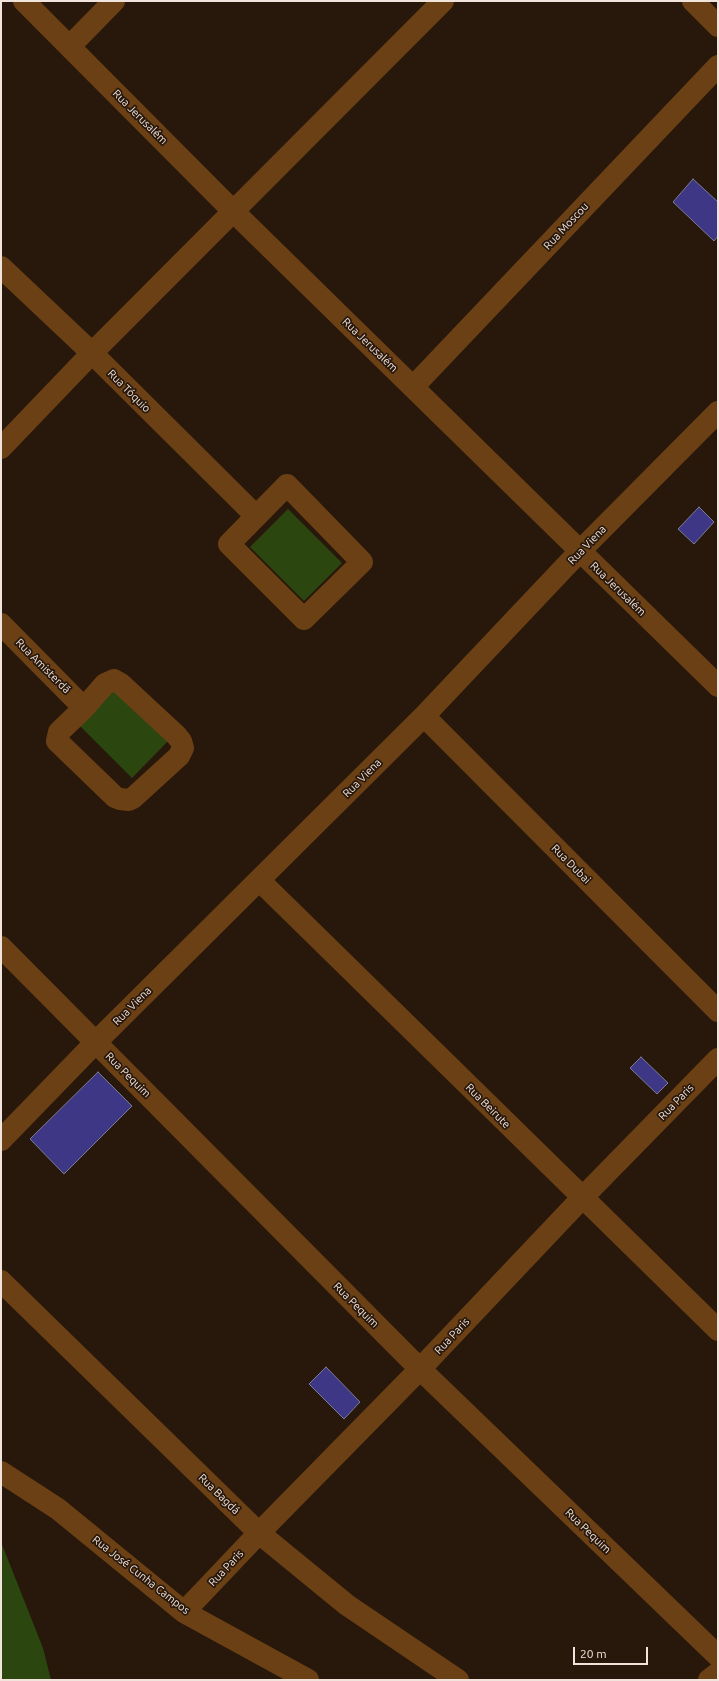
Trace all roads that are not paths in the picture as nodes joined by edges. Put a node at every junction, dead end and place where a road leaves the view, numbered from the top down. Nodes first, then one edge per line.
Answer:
1 (24, 1) edge
2 (114, 1) edge
3 (443, 1) edge
4 (693, 1) edge
5 (718, 26) edge
6 (70, 46) junction
7 (718, 66) edge
8 (234, 212) junction
9 (1, 267) edge
10 (92, 353) junction
11 (413, 387) junction
12 (718, 412) edge
13 (1, 448) edge
14 (256, 516) junction
15 (580, 552) junction
16 (1, 624) edge
17 (718, 686) edge
18 (84, 708) junction
19 (424, 716) junction
20 (259, 880) junction
21 (1, 947) edge
22 (718, 1011) edge
23 (96, 1042) junction
24 (718, 1059) edge
25 (1, 1140) edge
26 (582, 1198) junction
27 (1, 1281) edge
28 (718, 1330) edge
29 (420, 1369) junction
30 (1, 1472) edge
31 (259, 1533) junction
32 (184, 1612) junction
33 (718, 1656) edge
34 (718, 1673) edge
35 (308, 1680) edge
36 (458, 1680) edge
37 (709, 1680) edge

1 - 6 street, Rua Jerusalém
2 - 6 street
3 - 8 street
4 - 5 street
6 - 8 street, Rua Jerusalém
7 - 11 street, Rua Moscou
8 - 10 street
8 - 11 street, Rua Jerusalém
9 - 10 street, Rua Tóquio
10 - 13 street
10 - 14 street, Rua Tóquio
11 - 15 street, Rua Jerusalém
12 - 15 street, Rua Viena
14 - 14 street
15 - 17 street, Rua Jerusalém
15 - 19 street, Rua Viena
16 - 18 street, Rua Amisterdã
18 - 18 street
19 - 20 street, Rua Viena
19 - 22 street, Rua Dubai
20 - 23 street, Rua Viena
20 - 26 street, Rua Beirute
21 - 23 street, Rua Pequim
23 - 25 street, Rua Viena
23 - 29 street, Rua Pequim
24 - 26 street, Rua Paris
26 - 28 street, Rua Beirute
26 - 29 street, Rua Paris
27 - 31 street, Rua Bagdá
29 - 31 street, Rua Paris
29 - 33 street, Rua Pequim
30 - 32 street, Rua José Cunha Campos
31 - 32 street, Rua Paris
31 - 36 street, Rua Bagdá
32 - 35 street, Rua José Cunha Campos
34 - 37 street

